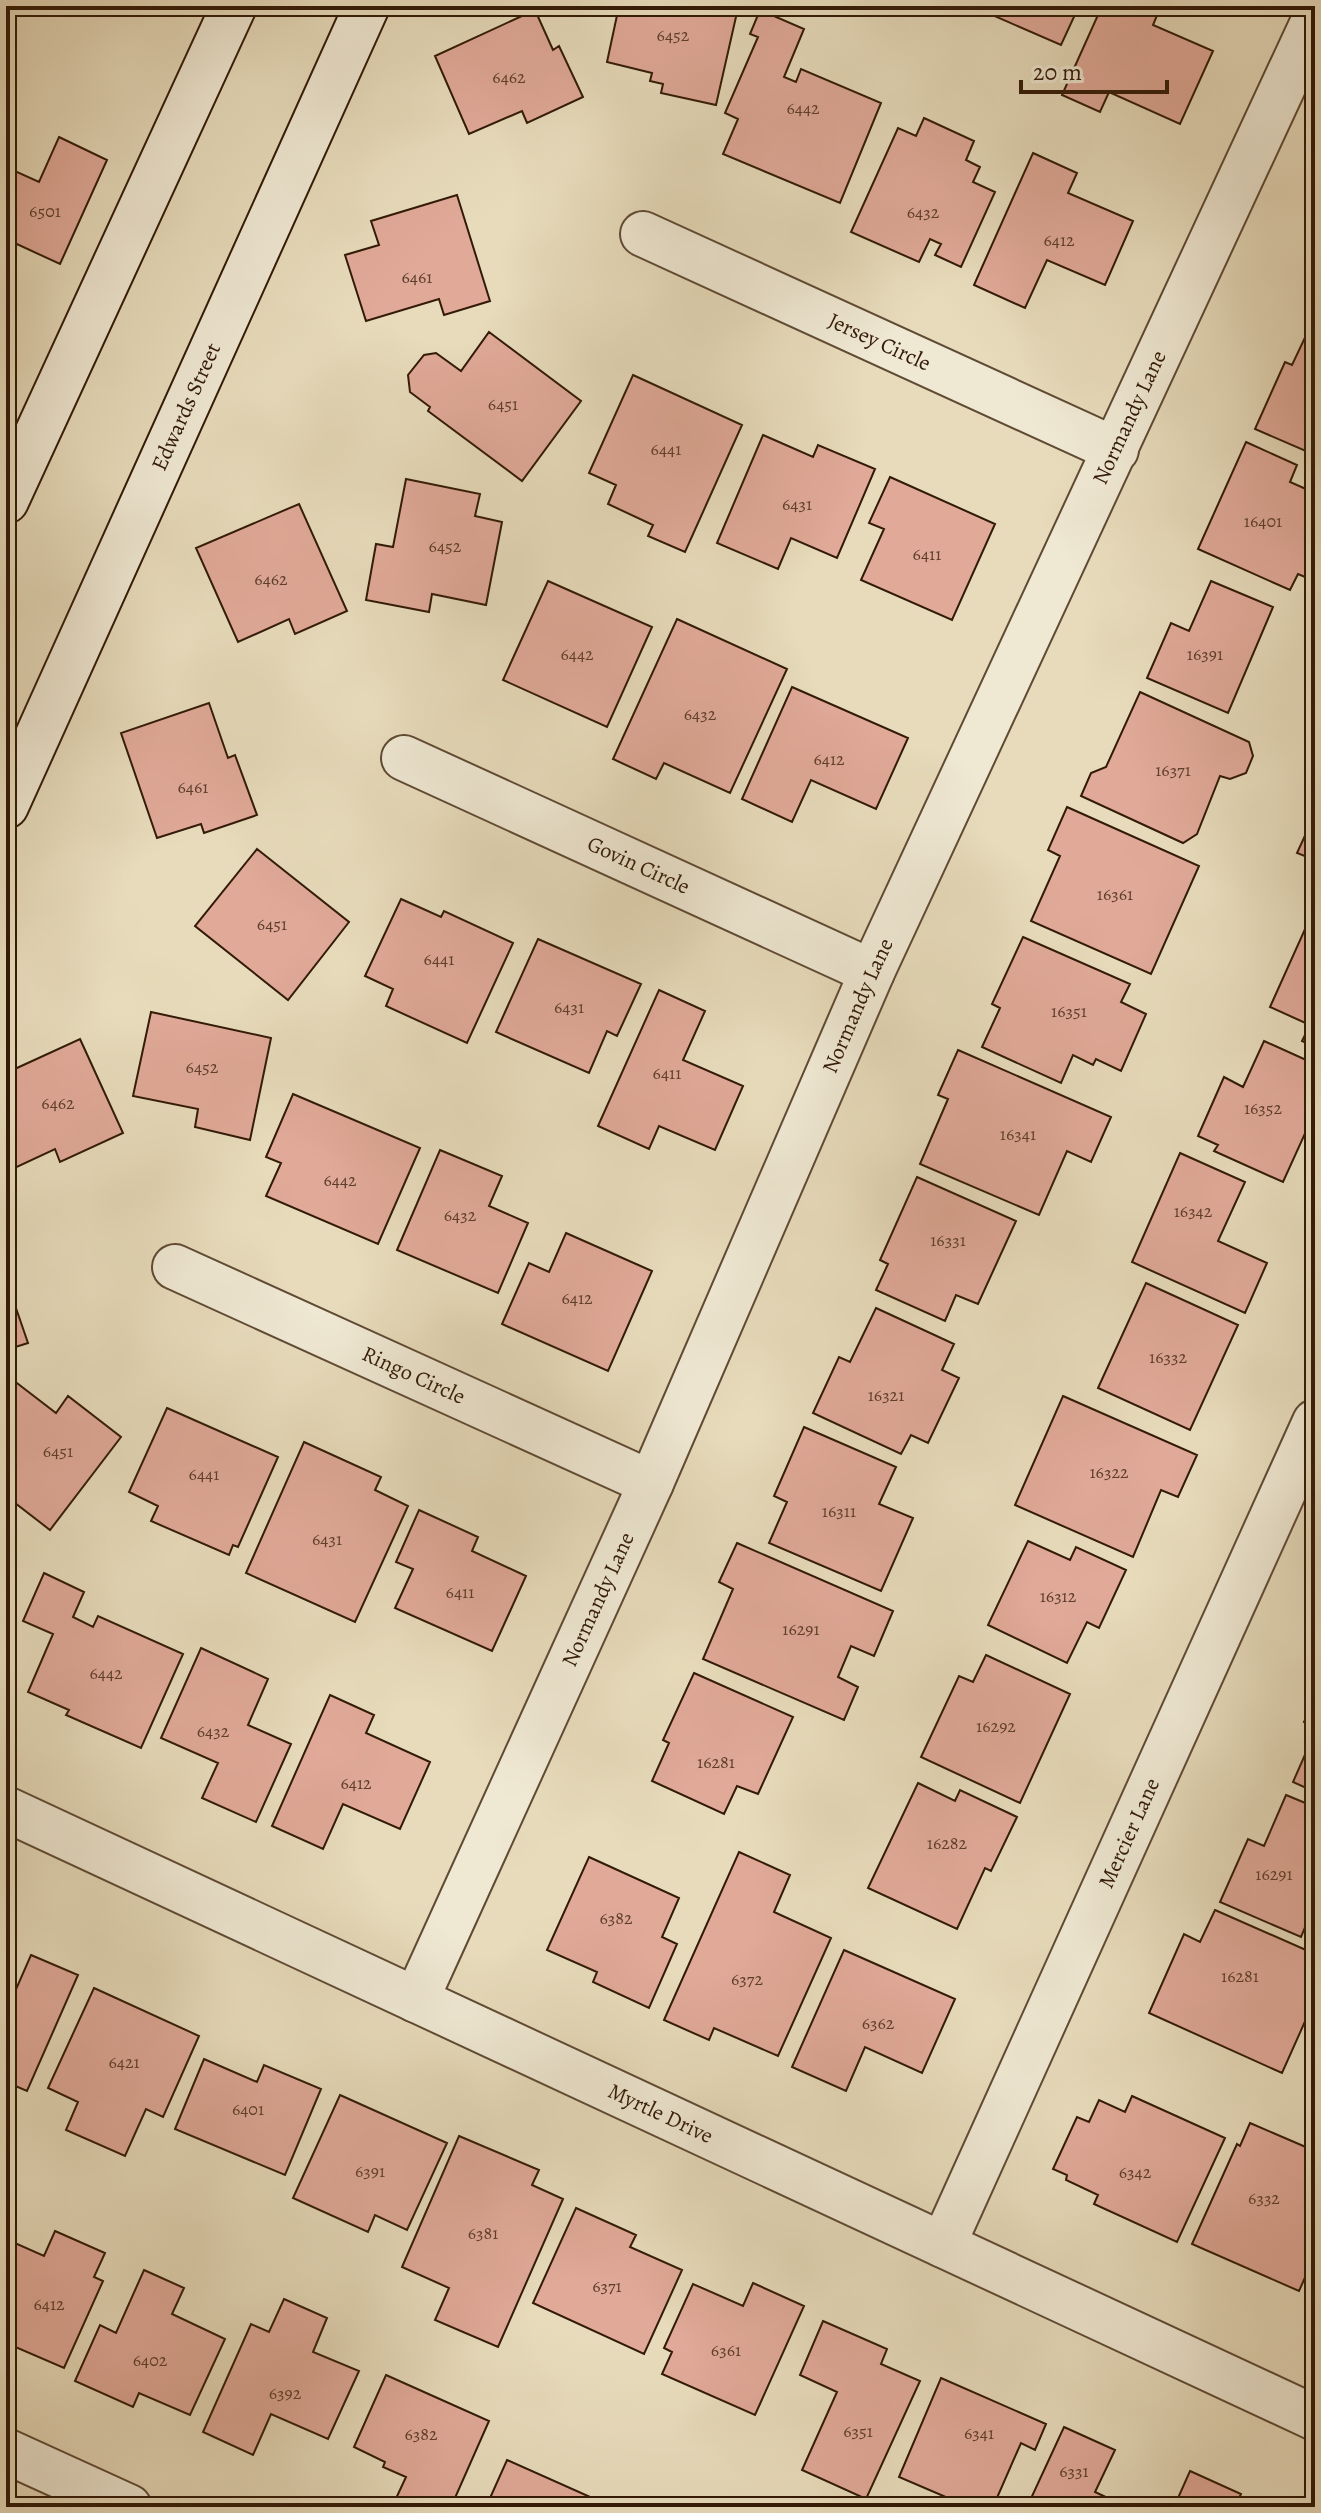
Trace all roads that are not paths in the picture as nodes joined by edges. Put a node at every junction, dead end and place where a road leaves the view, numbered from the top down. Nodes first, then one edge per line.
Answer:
1 (234, 6) edge
2 (367, 6) edge
3 (1315, 18) edge
4 (643, 234) dead end
5 (1116, 450) junction
6 (6, 501) edge
7 (404, 758) dead end
8 (6, 806) edge
9 (872, 972) junction
10 (175, 1267) dead end
11 (1315, 1422) edge
12 (651, 1483) junction
13 (6, 1809) edge
14 (416, 2000) junction
15 (943, 2245) junction
16 (1315, 2418) edge
17 (6, 2451) edge
18 (129, 2507) edge

1 - 6 street
2 - 8 street, Edwards Street
3 - 5 street, Normandy Lane
4 - 5 street, Jersey Circle
5 - 9 street, Normandy Lane
7 - 9 street, Govin Circle
9 - 12 street, Normandy Lane
10 - 12 street, Ringo Circle
11 - 15 street, Mercier Lane
12 - 14 street, Normandy Lane
13 - 14 street, Myrtle Drive
14 - 15 street, Myrtle Drive
15 - 16 street, Myrtle Drive
17 - 18 street

